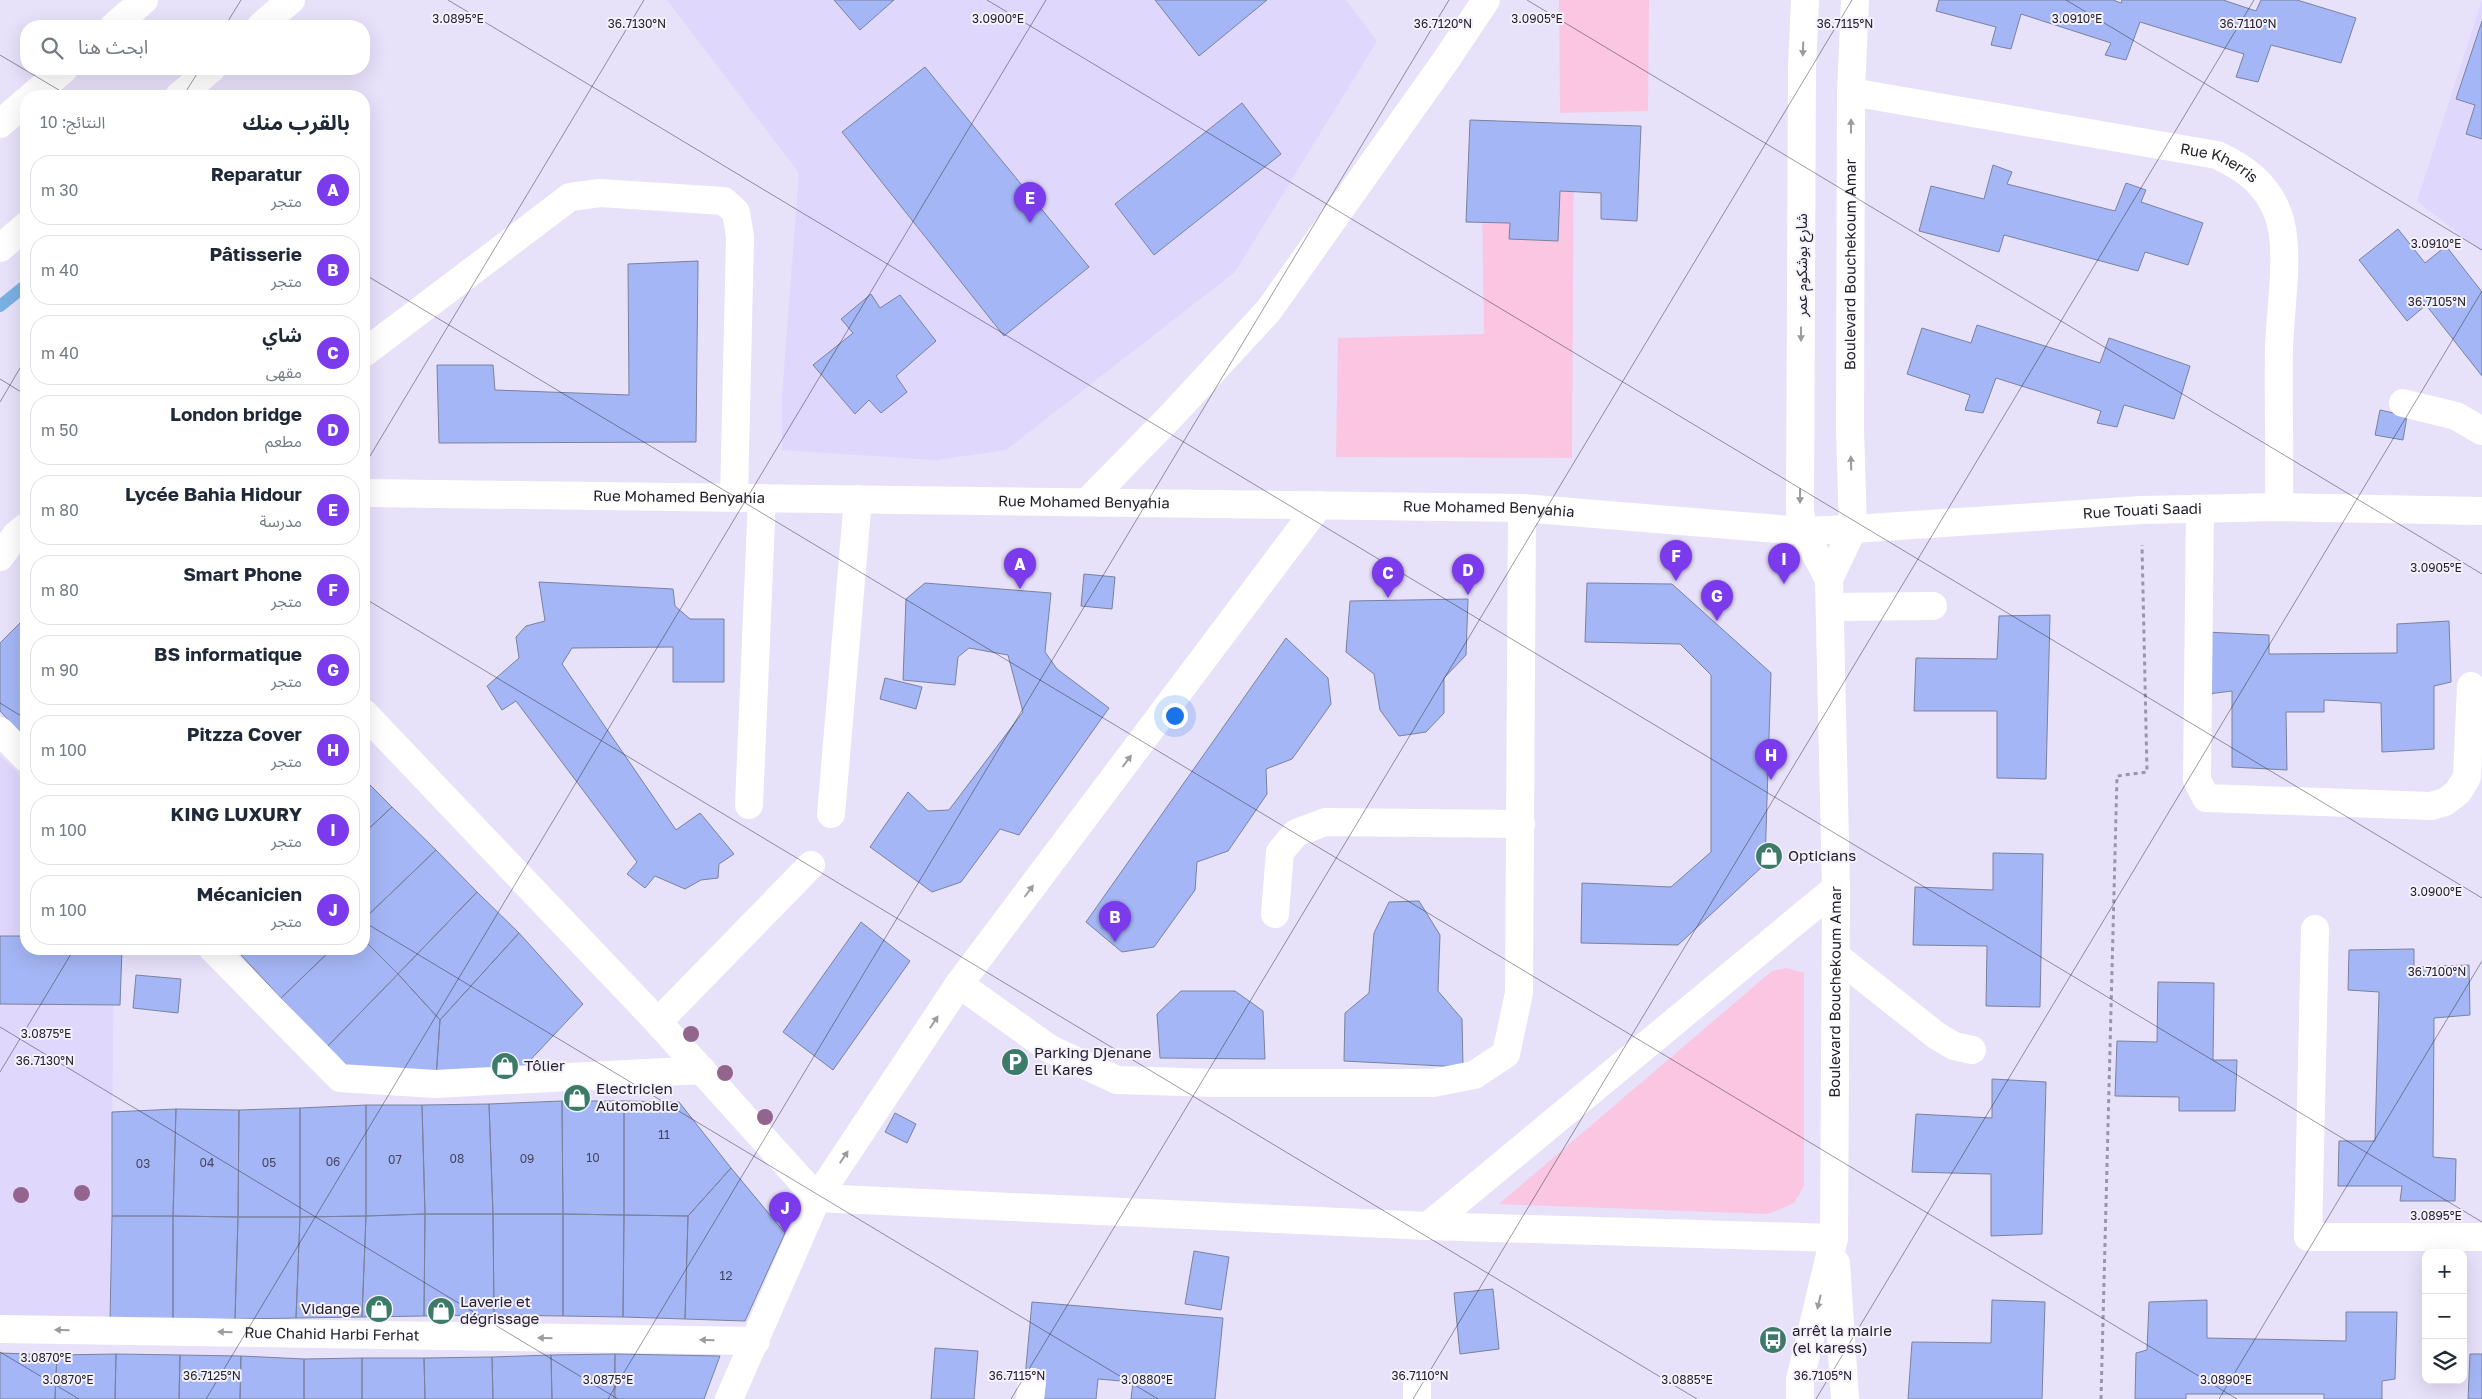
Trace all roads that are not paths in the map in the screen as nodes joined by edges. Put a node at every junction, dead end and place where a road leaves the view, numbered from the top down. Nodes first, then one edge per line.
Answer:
1 (144, 0) edge
2 (291, 0) edge
3 (1486, 0) edge
4 (1805, 0) edge
5 (1855, 0) edge
6 (121, 20) edge
7 (268, 20) edge
8 (57, 75) edge
9 (204, 75) edge
10 (39, 90) edge
11 (186, 90) edge
12 (1851, 92) junction
13 (20, 106) edge
14 (0, 124) edge
15 (20, 231) edge
16 (0, 248) edge
17 (370, 348) edge
18 (2403, 403) dead end
19 (2482, 431) edge
20 (370, 493) edge
21 (734, 498) junction
22 (762, 498) junction
23 (858, 500) junction
24 (1087, 502) junction
25 (1319, 505) junction
26 (2279, 507) junction
27 (1522, 508) junction
28 (2200, 510) junction
29 (2482, 511) edge
30 (1853, 529) junction
31 (1803, 530) junction
32 (20, 532) edge
33 (0, 557) edge
34 (1829, 580) junction
35 (1933, 606) dead end
36 (1830, 607) junction
37 (2471, 686) dead end
38 (370, 719) edge
39 (0, 731) edge
40 (20, 752) edge
41 (749, 805) dead end
42 (831, 814) dead end
43 (1522, 824) junction
44 (811, 865) dead end
45 (1836, 888) junction
46 (1275, 914) dead end
47 (2315, 929) dead end
48 (219, 955) edge
49 (1836, 956) junction
50 (959, 984) junction
51 (658, 1022) junction
52 (1972, 1050) dead end
53 (702, 1070) junction
54 (817, 1198) junction
55 (1428, 1226) junction
56 (2482, 1237) edge
57 (1834, 1238) junction
58 (0, 1329) edge
59 (756, 1341) junction
60 (729, 1399) edge
61 (1800, 1399) edge
62 (1845, 1399) edge

1 - 6 main road
2 - 7 main road
3 - 24 main road
4 -> 31 main road, شارع بوشكوم عمر
5 - 12 main road, Boulevard Bouchekoum Amar
8 - 10 main road
9 - 11 main road
12 - 26 main road, Rue Kherris
30 -> 12 main road, Boulevard Bouchekoum Amar
13 - 14 main road
15 - 16 main road
17 - 21 main road
18 - 19 main road
20 - 21 main road, Rue Mohamed Benyahia
21 - 22 main road, Rue Mohamed Benyahia
22 - 23 main road, Rue Mohamed Benyahia
22 - 41 main road
23 - 24 main road, Rue Mohamed Benyahia
23 - 42 main road
24 - 25 main road, Rue Mohamed Benyahia
25 - 27 main road, Rue Mohamed Benyahia
50 -> 25 main road
26 - 28 main road, Rue Touati Saadi
26 - 29 main road, Rue Touati Saadi
27 - 31 main road, Rue Mohamed Benyahia
27 - 43 main road
28 - 30 main road, Rue Touati Saadi
28 - 37 main road
30 - 31 main road, Rue Touati Saadi
30 - 34 main road
31 - 34 main road
32 - 33 main road
34 - 36 main road, Boulevard Bouchekoum Amar
35 - 36 main road
36 - 45 main road, Boulevard Bouchekoum Amar
38 - 51 main road
39 - 40 main road
43 - 46 main road
43 - 50 main road
44 - 51 main road
45 - 49 main road, Boulevard Bouchekoum Amar
45 - 55 main road
47 - 56 main road
48 - 53 main road
49 - 52 main road
49 - 57 main road, Boulevard Bouchekoum Amar
54 -> 50 main road
51 - 53 main road
53 - 54 main road
54 - 55 main road
54 - 59 main road
55 - 57 main road
57 -> 61 main road, Boulevard Bouchekoum Amar
57 - 62 main road
59 -> 58 main road, Rue Chahid Harbi Ferhat
59 - 60 main road

